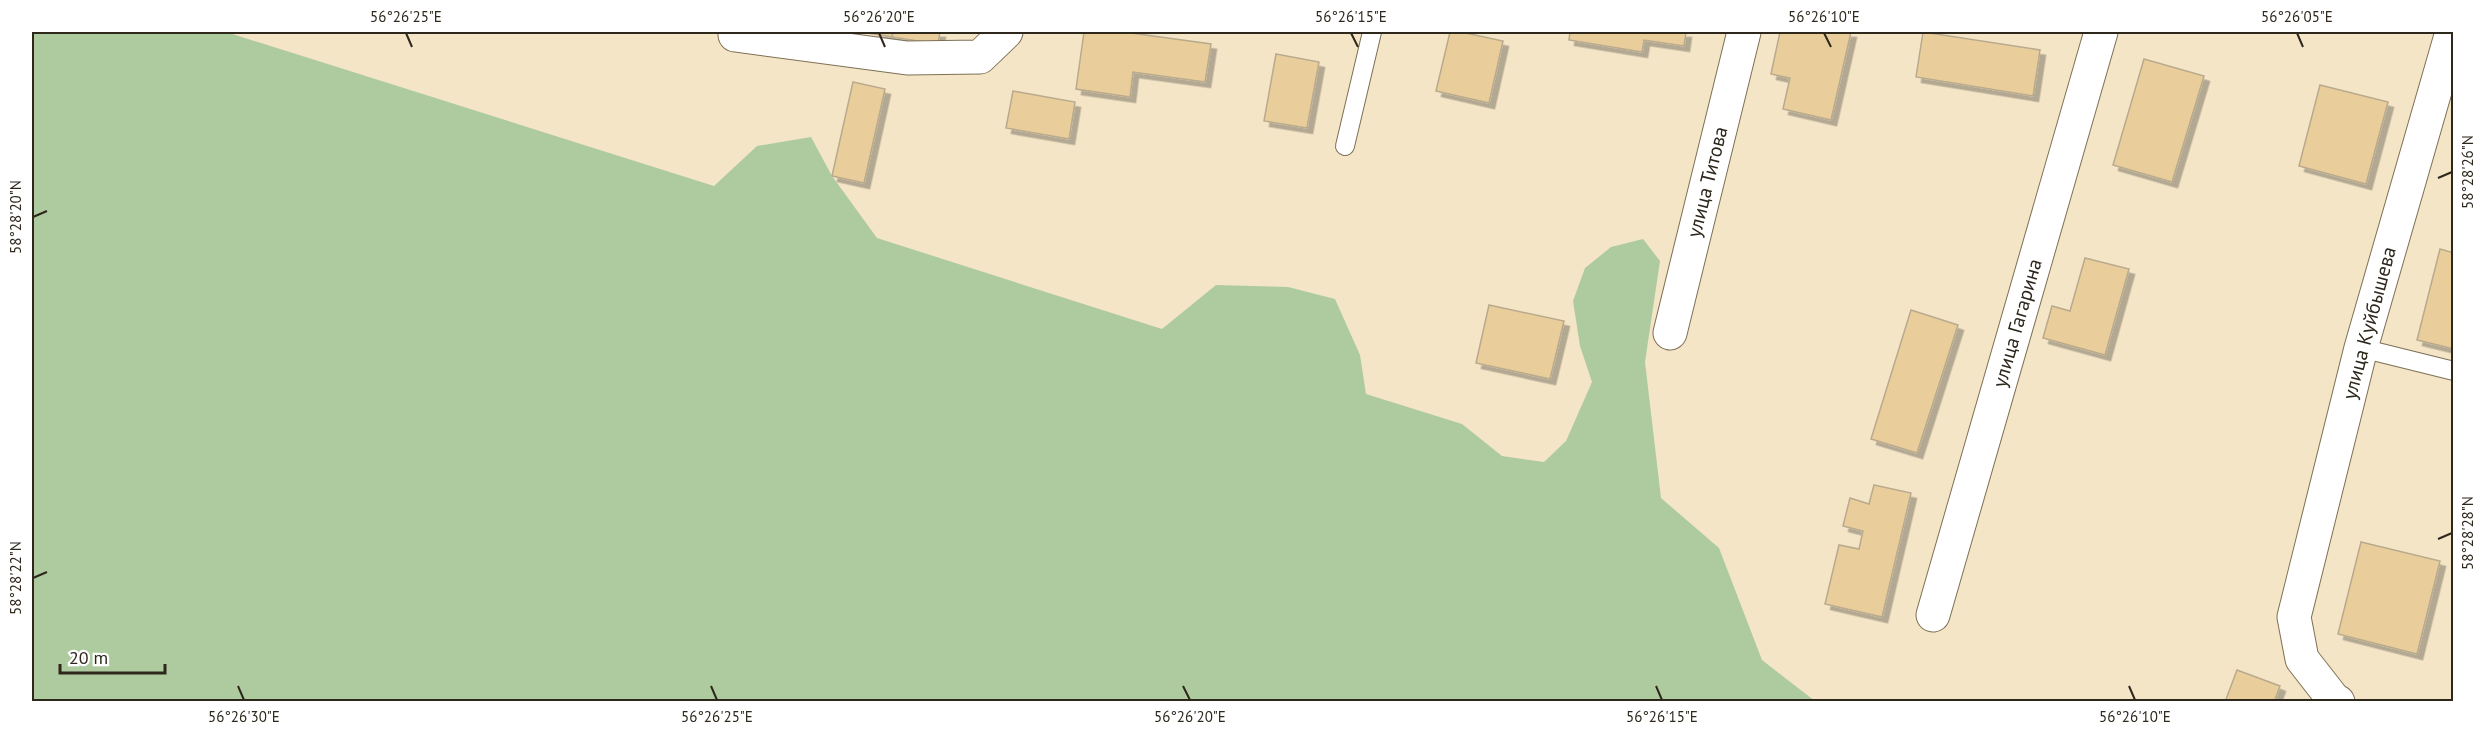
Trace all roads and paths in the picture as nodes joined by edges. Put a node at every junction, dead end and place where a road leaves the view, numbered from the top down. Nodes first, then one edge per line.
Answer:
1 (1006, 32) edge
2 (1372, 32) edge
3 (1744, 32) edge
4 (2101, 32) edge
5 (2452, 32) edge
6 (736, 33) edge
7 (1345, 146) dead end
8 (1671, 333) dead end
9 (2361, 348) junction
10 (2454, 371) edge
11 (1933, 615) dead end
12 (2335, 701) edge

1 - 6 street
2 - 7 lane
3 - 8 street, улица Титова
4 - 11 street, улица Гагарина
5 - 9 street, улица Куйбышева
9 - 10 lane
9 - 12 street, улица Куйбышева

